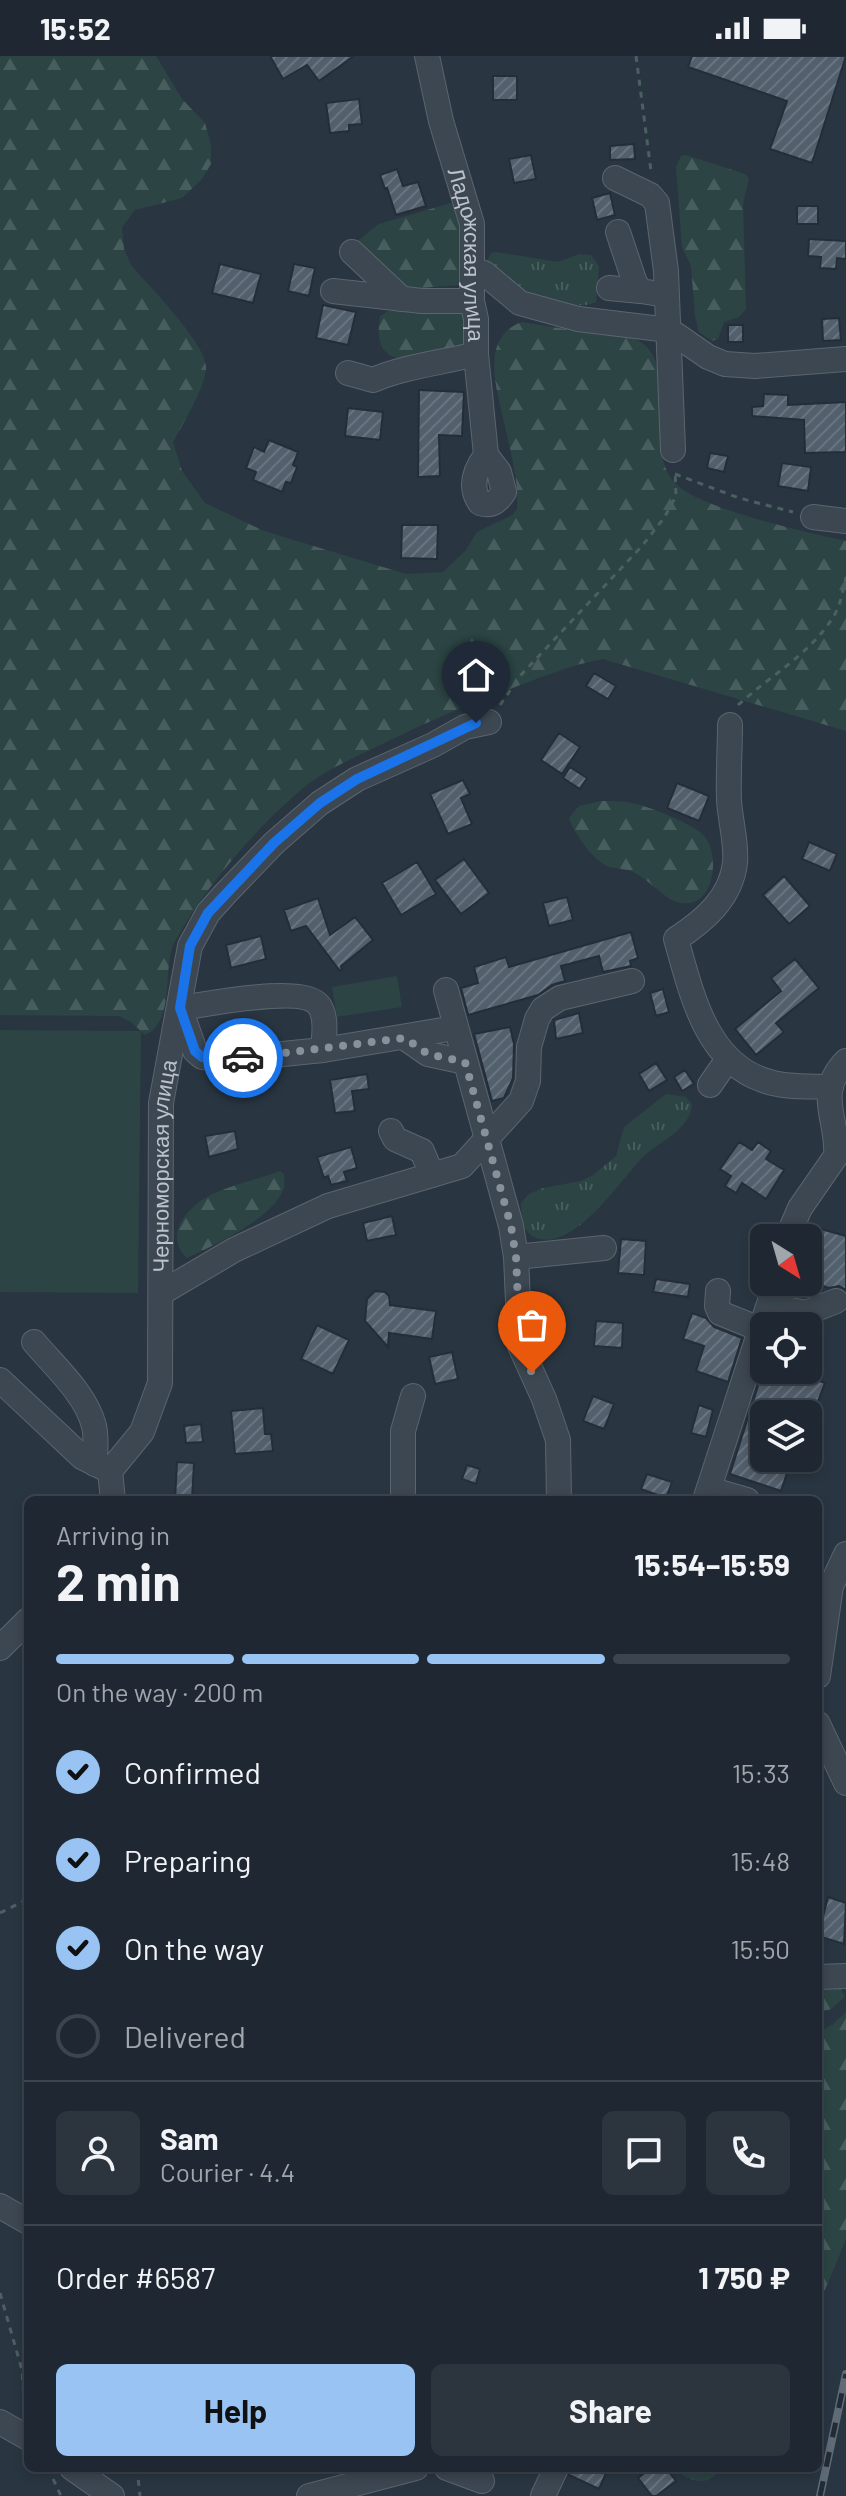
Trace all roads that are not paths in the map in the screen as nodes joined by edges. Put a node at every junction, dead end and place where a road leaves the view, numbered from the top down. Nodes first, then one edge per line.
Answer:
1 (427, 56) edge
2 (615, 178) dead end
3 (618, 232) dead end
4 (352, 252) dead end
5 (473, 270) junction
6 (609, 288) dead end
7 (333, 291) dead end
8 (641, 291) junction
9 (666, 295) junction
10 (402, 299) junction
11 (472, 301) junction
12 (669, 330) junction
13 (476, 354) junction
14 (846, 359) edge
15 (348, 373) dead end
16 (486, 455) dead end
17 (674, 462) road end
18 (813, 517) road end
19 (846, 521) edge
20 (489, 722) road end
21 (730, 725) road end
22 (632, 981) dead end
23 (446, 990) dead end
24 (180, 1008) junction
25 (455, 1028) junction
26 (405, 1038) junction
27 (323, 1050) junction
28 (728, 1059) junction
29 (846, 1061) edge
30 (465, 1062) junction
31 (710, 1085) dead end
32 (831, 1087) junction
33 (391, 1131) dead end
34 (487, 1137) junction
35 (841, 1158) edge
36 (432, 1175) junction
37 (793, 1224) edge
38 (604, 1248) dead end
39 (516, 1257) junction
40 (718, 1291) dead end
41 (161, 1293) junction
42 (776, 1296) edge
43 (836, 1301) dead end
44 (750, 1325) edge
45 (34, 1342) dead end
46 (750, 1366) edge
47 (0, 1380) edge
48 (413, 1396) dead end
49 (102, 1468) junction
50 (707, 1494) edge
51 (112, 1496) edge
52 (403, 1496) edge
53 (559, 1496) edge
54 (846, 1554) edge
55 (825, 1584) edge
56 (822, 1622) edge
57 (24, 1624) edge
58 (0, 1648) edge
59 (822, 1732) edge
60 (846, 1783) edge
61 (846, 1976) edge
62 (822, 1977) edge
63 (0, 2206) edge
64 (24, 2220) edge
65 (0, 2422) edge
66 (24, 2435) edge
67 (78, 2472) edge
68 (401, 2472) edge
69 (458, 2472) edge
70 (554, 2472) edge
71 (482, 2481) dead end
72 (112, 2496) edge
73 (309, 2496) edge
74 (543, 2496) edge

1 - 5 street, Ладожская улица
2 - 9 street
3 - 8 street
4 - 10 street
5 - 11 street, Ладожская улица
5 - 12 street
6 - 8 street
7 - 10 street
8 - 9 street
9 - 12 street
10 - 11 street
11 - 13 street, Ладожская улица
12 - 14 street
12 - 17 street
13 - 15 street
13 - 16 street, Ладожская улица
18 - 19 street
20 - 24 street, Черноморская улица
21 - 28 street
22 - 34 street
23 - 25 street
24 - 27 street
24 - 27 street
24 - 41 street, Черноморская улица
25 - 26 street
25 - 30 street
26 - 27 street
26 - 30 street
28 - 31 street
28 - 32 street
29 - 32 street
30 - 34 street
32 - 35 street
33 - 36 street
34 - 36 street
34 - 39 street
35 - 37 street
36 - 41 street
38 - 39 street
39 - 53 street
40 - 44 street
41 - 49 street, Черноморская улица
42 - 43 street
45 - 49 street
46 - 50 street
47 - 49 street
48 - 52 street
49 - 51 street
54 - 55 street
55 - 56 street
57 - 58 street
59 - 60 street
61 - 62 street
63 - 64 street
65 - 66 street
67 - 72 street
68 - 73 street
69 - 71 street
70 - 74 street

